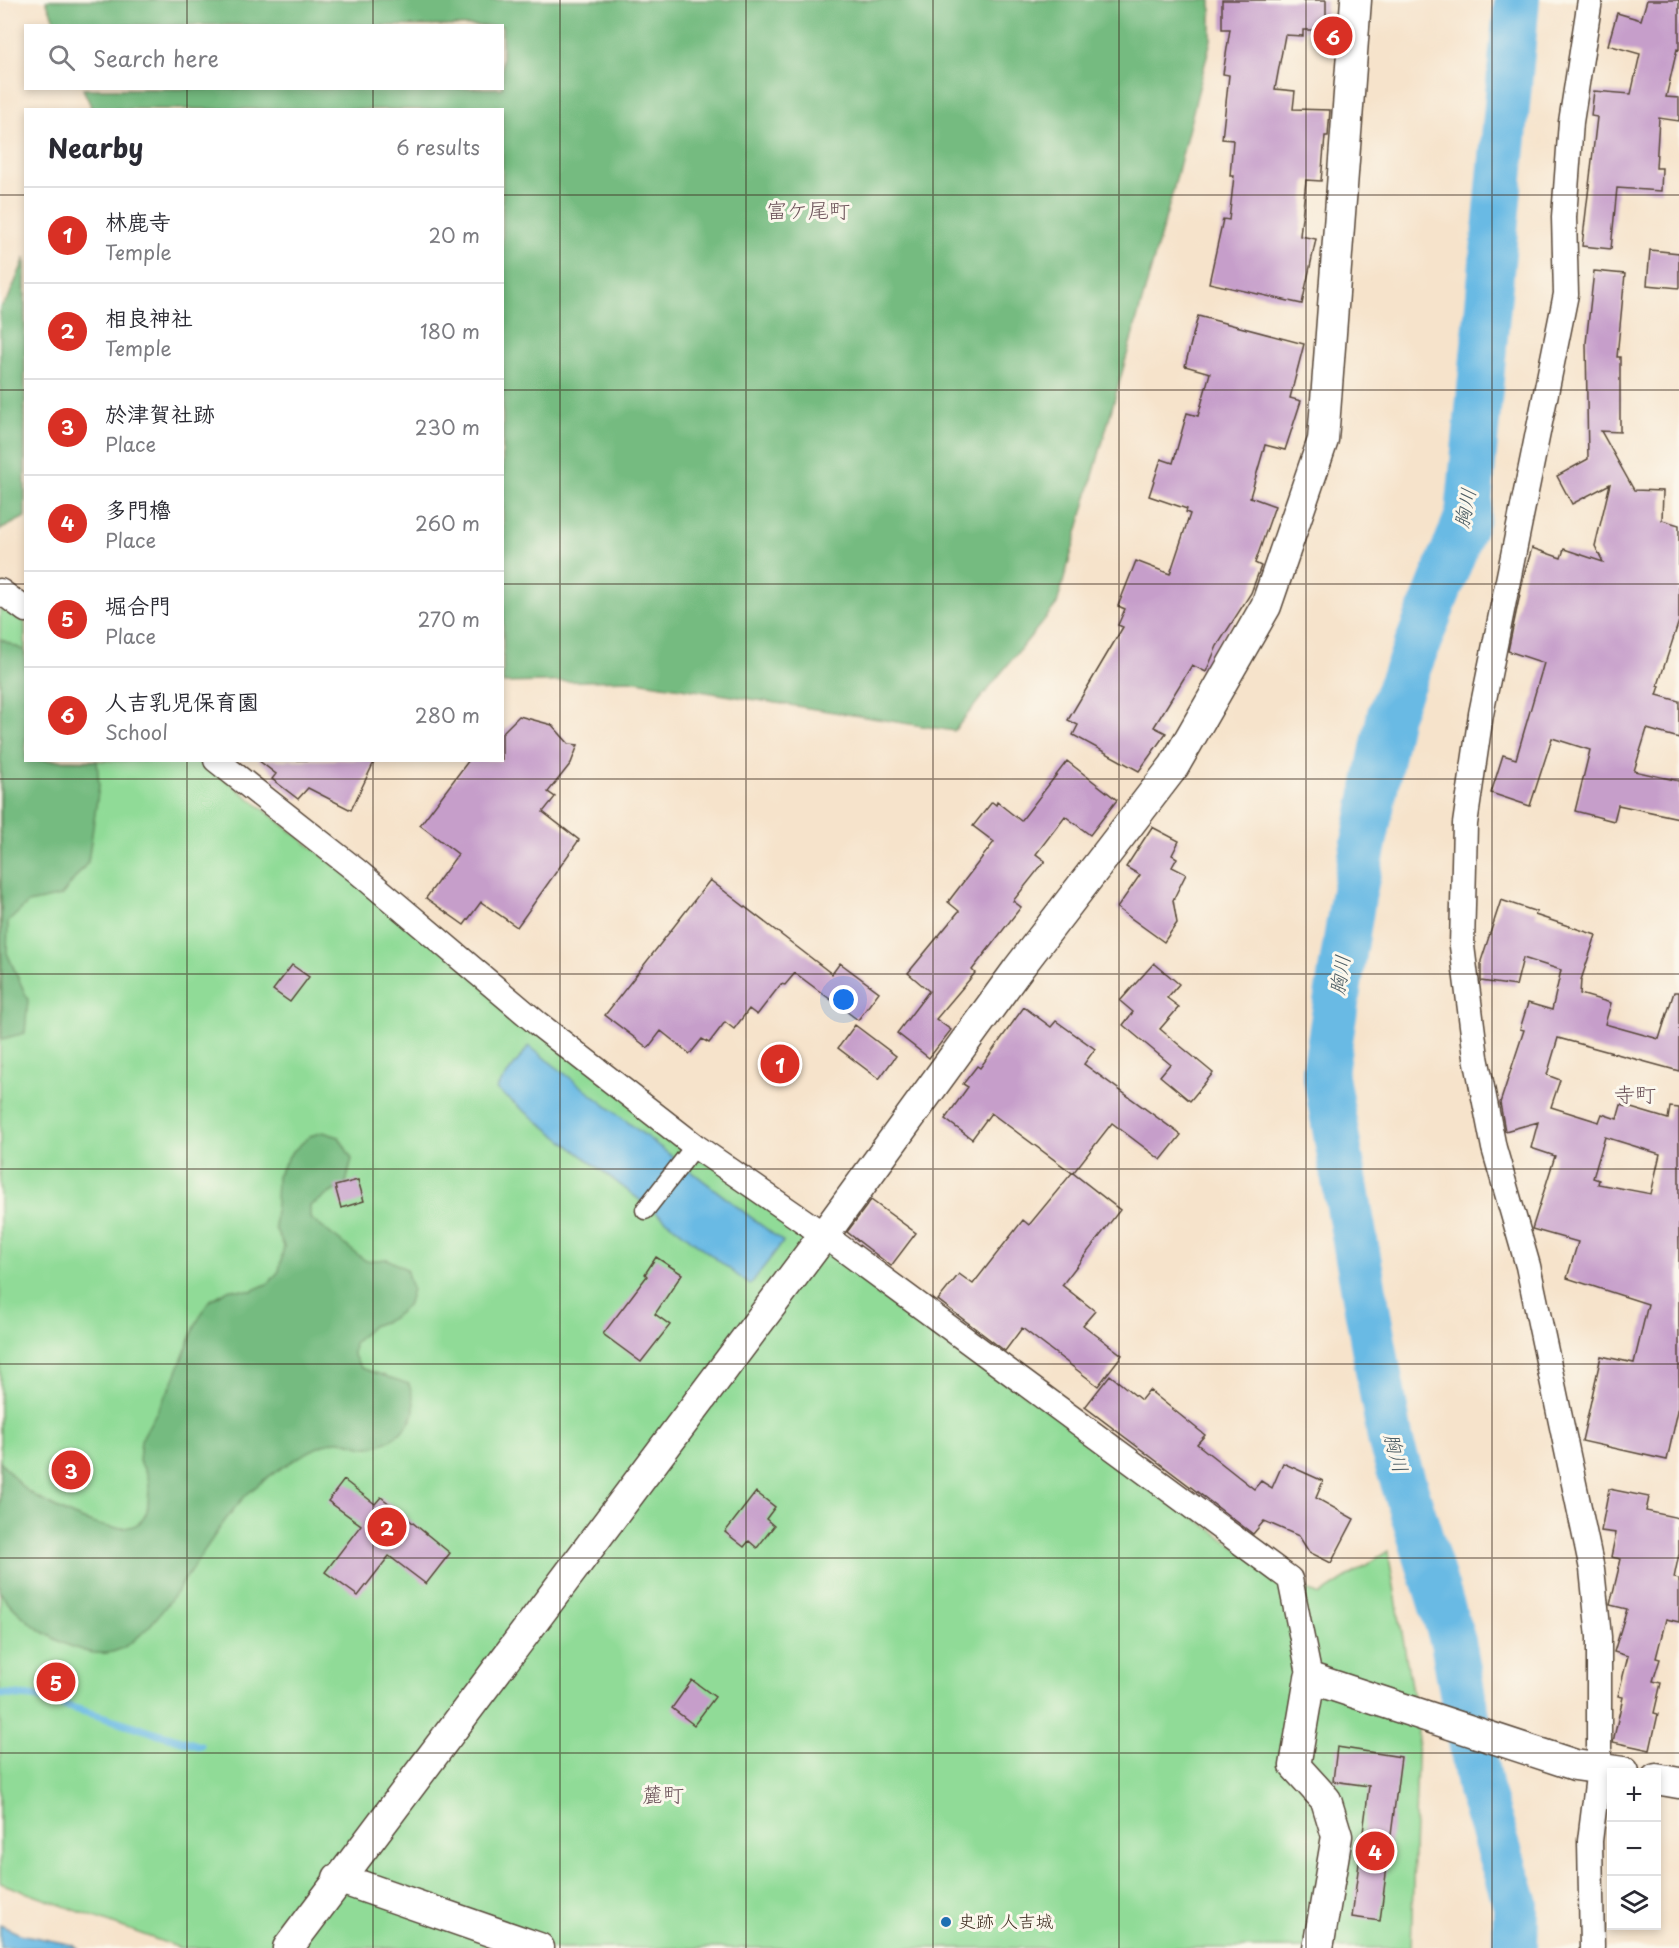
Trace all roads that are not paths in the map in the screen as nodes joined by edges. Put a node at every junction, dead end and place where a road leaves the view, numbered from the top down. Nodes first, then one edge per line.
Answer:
1 (1356, 0) edge
2 (1590, 0) edge
3 (0, 591) edge
4 (24, 609) edge
5 (219, 762) edge
6 (689, 1154) junction
7 (645, 1210) dead end
8 (824, 1235) junction
9 (1310, 1678) junction
10 (1599, 1768) edge
11 (1661, 1780) edge
12 (1679, 1783) edge
13 (339, 1878) junction
14 (288, 1948) edge
15 (539, 1948) edge
16 (1318, 1948) edge
17 (1592, 1948) edge

1 - 8 street
2 - 10 street
3 - 4 street
5 - 6 street
6 - 7 street
6 - 8 street
8 - 9 street
8 - 13 street
9 - 10 street
9 - 16 street
10 - 17 street
11 - 12 street
13 - 14 street
13 - 15 street

